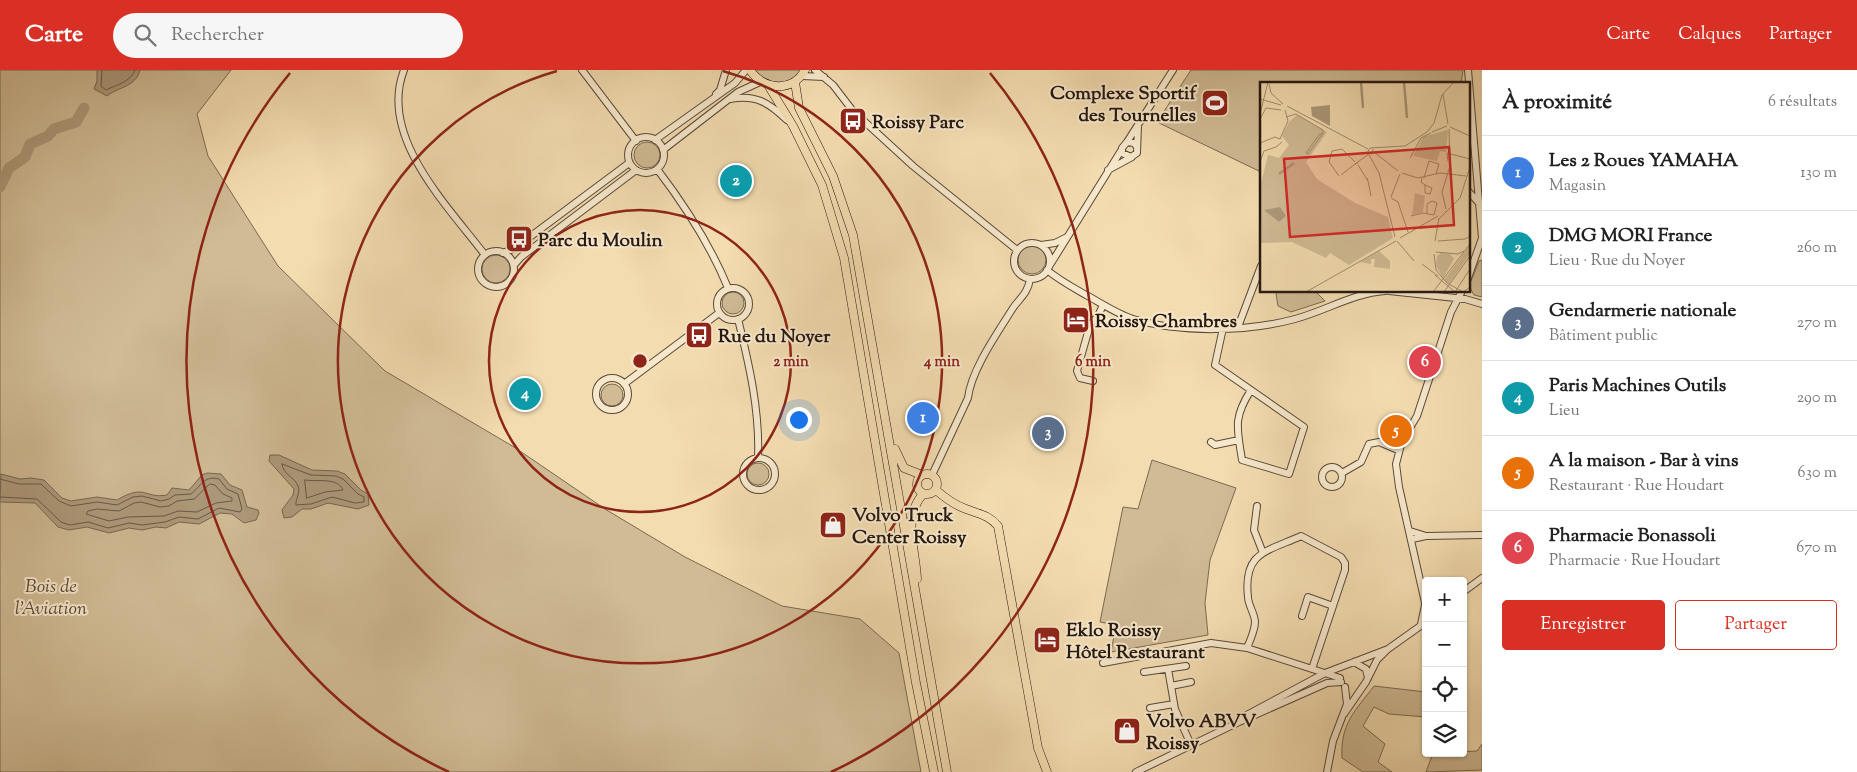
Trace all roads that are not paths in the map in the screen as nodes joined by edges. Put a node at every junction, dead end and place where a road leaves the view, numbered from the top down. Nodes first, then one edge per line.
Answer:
1 (404, 70) edge
2 (582, 70) edge
3 (726, 70) edge
4 (748, 70) edge
5 (815, 70) edge
6 (1173, 70) edge
7 (804, 73) edge
8 (824, 77) junction
9 (795, 82) junction
10 (764, 84) junction
11 (1470, 87) edge
12 (729, 100) junction
13 (705, 105) junction
14 (1474, 120) edge
15 (1138, 124) junction
16 (793, 126) junction
17 (655, 140) junction
18 (636, 141) junction
19 (1127, 142) junction
20 (1137, 148) junction
21 (1122, 149) junction
22 (663, 150) junction
23 (1132, 157) junction
24 (629, 163) junction
25 (657, 169) junction
26 (636, 170) junction
27 (1107, 171) junction
28 (1470, 193) edge
29 (1479, 204) junction
30 (1068, 236) junction
31 (1482, 241) edge
32 (1040, 244) junction
33 (1017, 250) junction
34 (503, 253) junction
35 (485, 255) junction
36 (514, 265) junction
37 (1049, 267) junction
38 (1260, 269) edge
39 (1470, 273) edge
40 (1030, 279) junction
41 (728, 288) junction
42 (1376, 292) edge
43 (1396, 292) edge
44 (1461, 292) edge
45 (1355, 294) edge
46 (1457, 299) junction
47 (1482, 304) edge
48 (1103, 305) junction
49 (719, 313) junction
50 (738, 319) junction
51 (1238, 327) junction
52 (1224, 328) junction
53 (1093, 381) dead end
54 (624, 384) junction
55 (1251, 390) junction
56 (885, 411) junction
57 (1239, 440) junction
58 (1211, 442) dead end
59 (1398, 450) junction
60 (758, 458) junction
61 (1342, 472) dead end
62 (922, 475) junction
63 (932, 475) junction
64 (936, 490) junction
65 (923, 494) junction
66 (1257, 506) dead end
67 (1410, 531) junction
68 (1482, 535) edge
69 (1426, 536) junction
70 (1412, 539) junction
71 (1263, 553) junction
72 (1482, 578) edge
73 (1467, 589) edge
74 (1422, 591) edge
75 (918, 602) junction
76 (1333, 606) junction
77 (1302, 616) dead end
78 (1422, 624) edge
79 (1248, 648) junction
80 (1388, 649) junction
81 (1354, 662) junction
82 (1103, 663) dead end
83 (1345, 665) junction
84 (1186, 666) dead end
85 (1168, 669) junction
86 (1312, 669) junction
87 (1144, 672) dead end
88 (1325, 673) junction
89 (1368, 678) junction
90 (1191, 682) dead end
91 (1342, 682) junction
92 (1171, 686) junction
93 (1364, 686) junction
94 (1174, 704) junction
95 (1150, 708) dead end
96 (1344, 714) junction
97 (1239, 722) junction
98 (1191, 745) junction
99 (934, 772) edge
100 (947, 772) edge
101 (1047, 772) edge
102 (1136, 772) edge
103 (1327, 772) edge

1 - 35 street
2 - 18 street
3 - 13 street
4 - 10 main road
4 - 13 street
5 - 8 street
6 - 15 street
7 - 8 street
7 - 9 main road
8 - 33 street
9 - 10 main road
9 - 56 main road
10 - 12 street
10 - 16 main road
11 - 14 street
12 - 16 street
12 - 22 street
13 - 17 street
14 - 29 street
15 - 19 street
15 - 20 street
16 - 99 main road
17 - 18 street
17 - 22 street
18 - 24 street
19 - 20 street
19 - 21 street
20 - 23 street
21 - 23 street
21 - 27 street
22 - 25 street
23 - 27 street
24 - 26 street
24 - 34 street
25 - 26 street
25 - 41 street
26 - 36 street
27 - 30 street
28 - 29 street
29 - 31 street
30 - 32 street
30 - 37 street
31 - 39 street
32 - 33 street
32 - 37 street
33 - 40 street
34 - 35 street
34 - 36 street
35 - 36 street
37 - 40 street
37 - 48 street
38 - 51 street
40 - 63 street
41 - 49 street
41 - 50 street
42 - 45 street
43 - 46 street
44 - 46 street
45 - 51 street
46 - 47 street
46 - 59 street
48 - 52 street
48 - 53 street
49 - 50 street
49 - 54 street
50 - 60 street
51 - 52 street
52 - 55 street
54 - 54 street
55 - 57 street
55 - 57 street
56 - 62 main road
56 - 75 main road
57 - 58 street
59 - 61 street
59 - 67 street
60 - 60 street
62 - 63 main road
62 - 65 main road
63 - 64 main road
64 - 65 main road
64 - 101 main road
65 - 75 main road
66 - 71 street
67 - 69 street
67 - 70 street
68 - 69 street
69 - 70 street
70 - 74 street
71 - 76 street
71 - 79 street
72 - 73 street
75 - 100 main road
76 - 77 street
76 - 86 street
78 - 80 street
79 - 82 street
79 - 86 street
80 - 81 street
80 - 89 street
81 - 83 street
81 - 89 street
83 - 88 street
83 - 91 street
84 - 85 street
85 - 87 street
85 - 92 street
86 - 88 street
88 - 91 street
88 - 97 street
89 - 93 street
90 - 92 street
91 - 93 street
91 - 96 street
91 - 97 street
92 - 94 street
93 - 96 street
94 - 95 street
94 - 98 street
96 - 103 street
97 - 98 street
98 - 102 street

